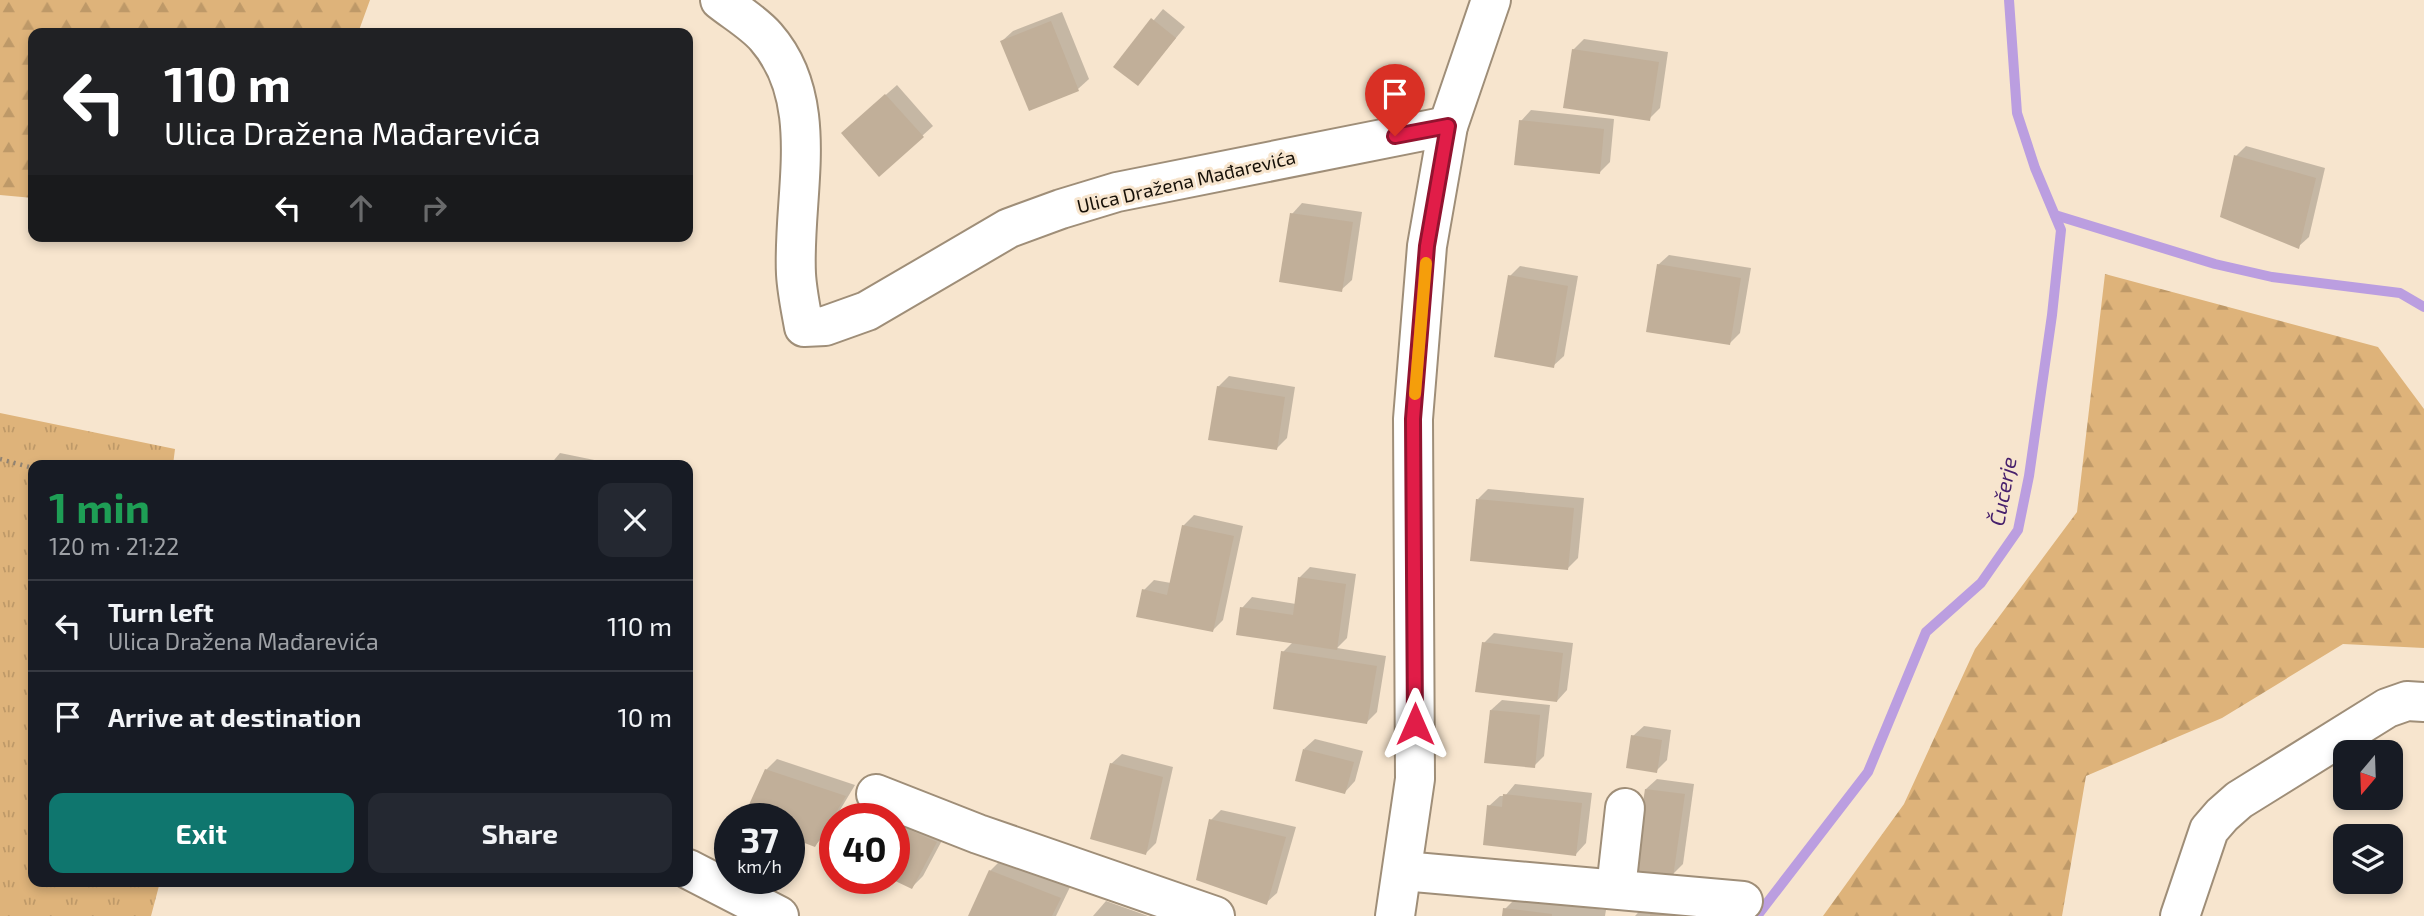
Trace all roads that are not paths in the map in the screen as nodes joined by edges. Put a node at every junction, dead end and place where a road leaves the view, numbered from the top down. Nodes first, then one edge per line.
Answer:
1 (720, 0) edge
2 (1491, 0) edge
3 (1448, 126) junction
4 (2424, 702) edge
5 (877, 794) dead end
6 (1625, 808) dead end
7 (1403, 871) junction
8 (693, 872) edge
9 (1616, 889) junction
10 (1743, 901) dead end
11 (779, 916) edge
12 (1215, 916) edge
13 (1395, 916) edge
14 (2180, 916) edge

1 - 3 street, Ulica Dražena Mađarevića
2 - 3 street
3 - 7 street
4 - 14 street
5 - 12 street
6 - 9 street
7 - 9 street
7 - 13 street
8 - 11 street
9 - 10 street

